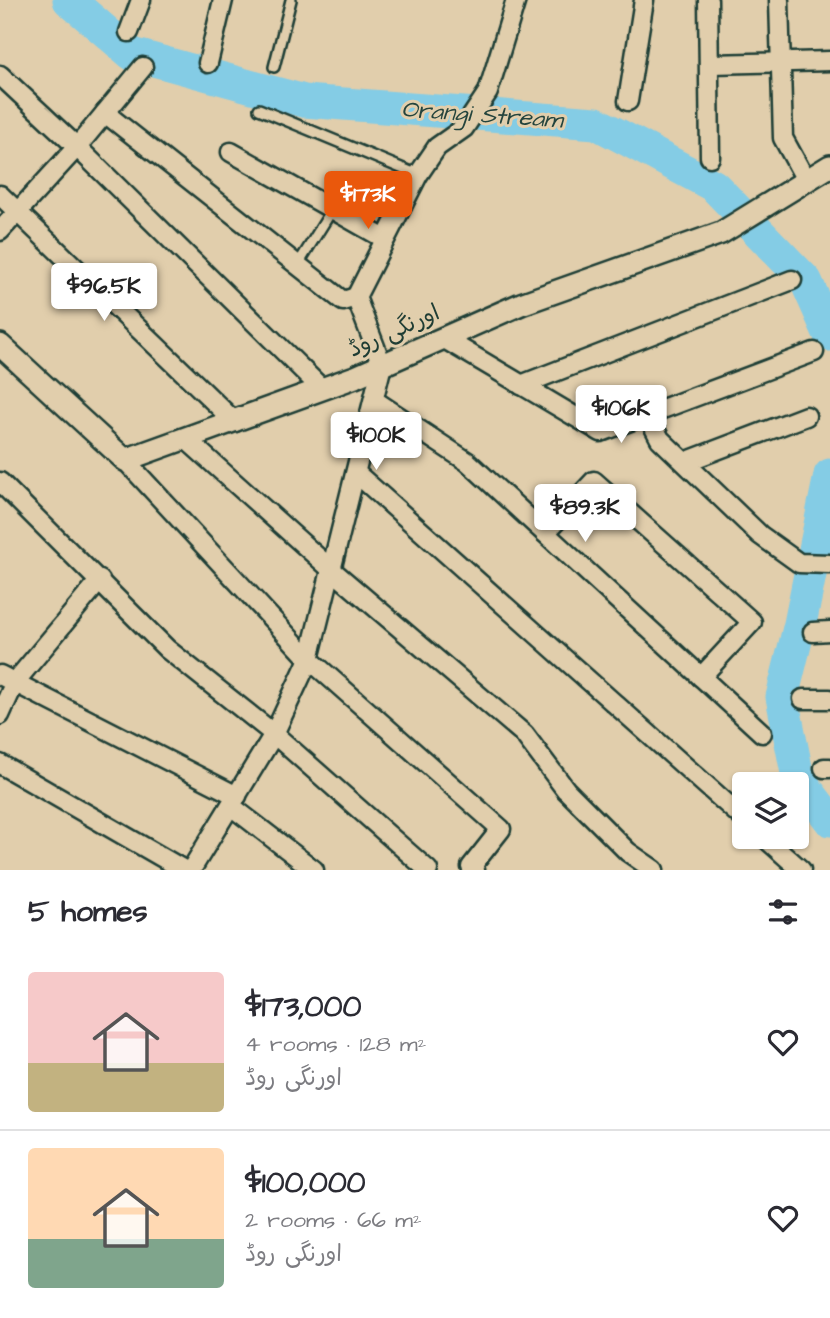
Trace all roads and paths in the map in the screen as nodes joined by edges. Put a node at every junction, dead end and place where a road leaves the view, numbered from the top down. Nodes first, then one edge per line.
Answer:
1 (141, 0) edge
2 (223, 0) edge
3 (291, 0) edge
4 (516, 0) edge
5 (644, 0) edge
6 (708, 0) edge
7 (779, 0) edge
8 (129, 32) dead end
9 (830, 61) edge
10 (208, 63) dead end
11 (781, 63) junction
12 (711, 64) junction
13 (143, 67) dead end
14 (274, 67) dead end
15 (0, 75) edge
16 (628, 101) dead end
17 (259, 108) dead end
18 (105, 113) junction
19 (77, 147) junction
20 (231, 152) dead end
21 (710, 157) dead end
22 (830, 166) edge
23 (418, 175) junction
24 (806, 180) junction
25 (0, 195) edge
26 (332, 210) junction
27 (17, 212) junction
28 (0, 231) edge
29 (385, 239) junction
30 (297, 266) junction
31 (792, 280) dead end
32 (356, 297) junction
33 (443, 338) junction
34 (0, 345) edge
35 (814, 352) dead end
36 (382, 365) junction
37 (521, 384) junction
38 (323, 389) junction
39 (374, 400) junction
40 (647, 415) junction
41 (806, 416) dead end
42 (235, 422) junction
43 (187, 440) junction
44 (125, 460) junction
45 (685, 462) junction
46 (356, 473) junction
47 (0, 482) edge
48 (545, 533) junction
49 (830, 565) edge
50 (332, 571) junction
51 (100, 580) junction
52 (309, 659) junction
53 (701, 677) junction
54 (8, 679) edge
55 (803, 699) dead end
56 (830, 699) edge
57 (0, 715) edge
58 (762, 733) dead end
59 (274, 734) junction
60 (0, 764) edge
61 (234, 801) junction
62 (732, 808) edge
63 (778, 849) edge
64 (184, 870) edge
65 (191, 870) edge
66 (314, 870) edge
67 (428, 870) edge
68 (475, 870) edge
69 (654, 870) edge
70 (801, 870) edge

1 - 8 street
2 - 10 street
3 - 14 lane
4 - 23 street
5 - 16 street
6 - 12 street
7 - 11 street
9 - 11 street
11 - 12 street
11 - 24 street
12 - 21 street
13 - 18 street
15 - 19 street
17 - 23 lane
18 - 19 street
18 - 30 street
19 - 27 street
19 - 38 street
20 - 26 street
22 - 24 street, اورنگی روڈ
23 - 29 street
24 - 33 street, اورنگی روڈ
25 - 27 street
26 - 29 street
26 - 30 lane
27 - 28 street
27 - 42 street
29 - 32 street
30 - 32 street
31 - 37 street
32 - 36 street
33 - 36 street, اورنگی روڈ
33 - 37 street
34 - 44 street
35 - 40 street
36 - 38 street, اورنگی روڈ
36 - 39 street
37 - 40 street
38 - 42 street, اورنگی روڈ
39 - 46 street
39 - 48 street
40 - 45 street
41 - 45 street
42 - 43 street, اورنگی روڈ
43 - 44 street, اورنگی روڈ
43 - 50 street
44 - 52 street
45 - 49 street
46 - 50 street
46 - 62 street
47 - 51 street
48 - 53 street
48 - 53 street
50 - 52 street
50 - 69 street
51 - 54 street
51 - 59 street
52 - 59 street
52 - 68 street
53 - 58 street
54 - 57 street
54 - 61 street
55 - 56 street
59 - 61 street
59 - 67 street
60 - 64 street
61 - 65 street
61 - 66 street
63 - 70 street

